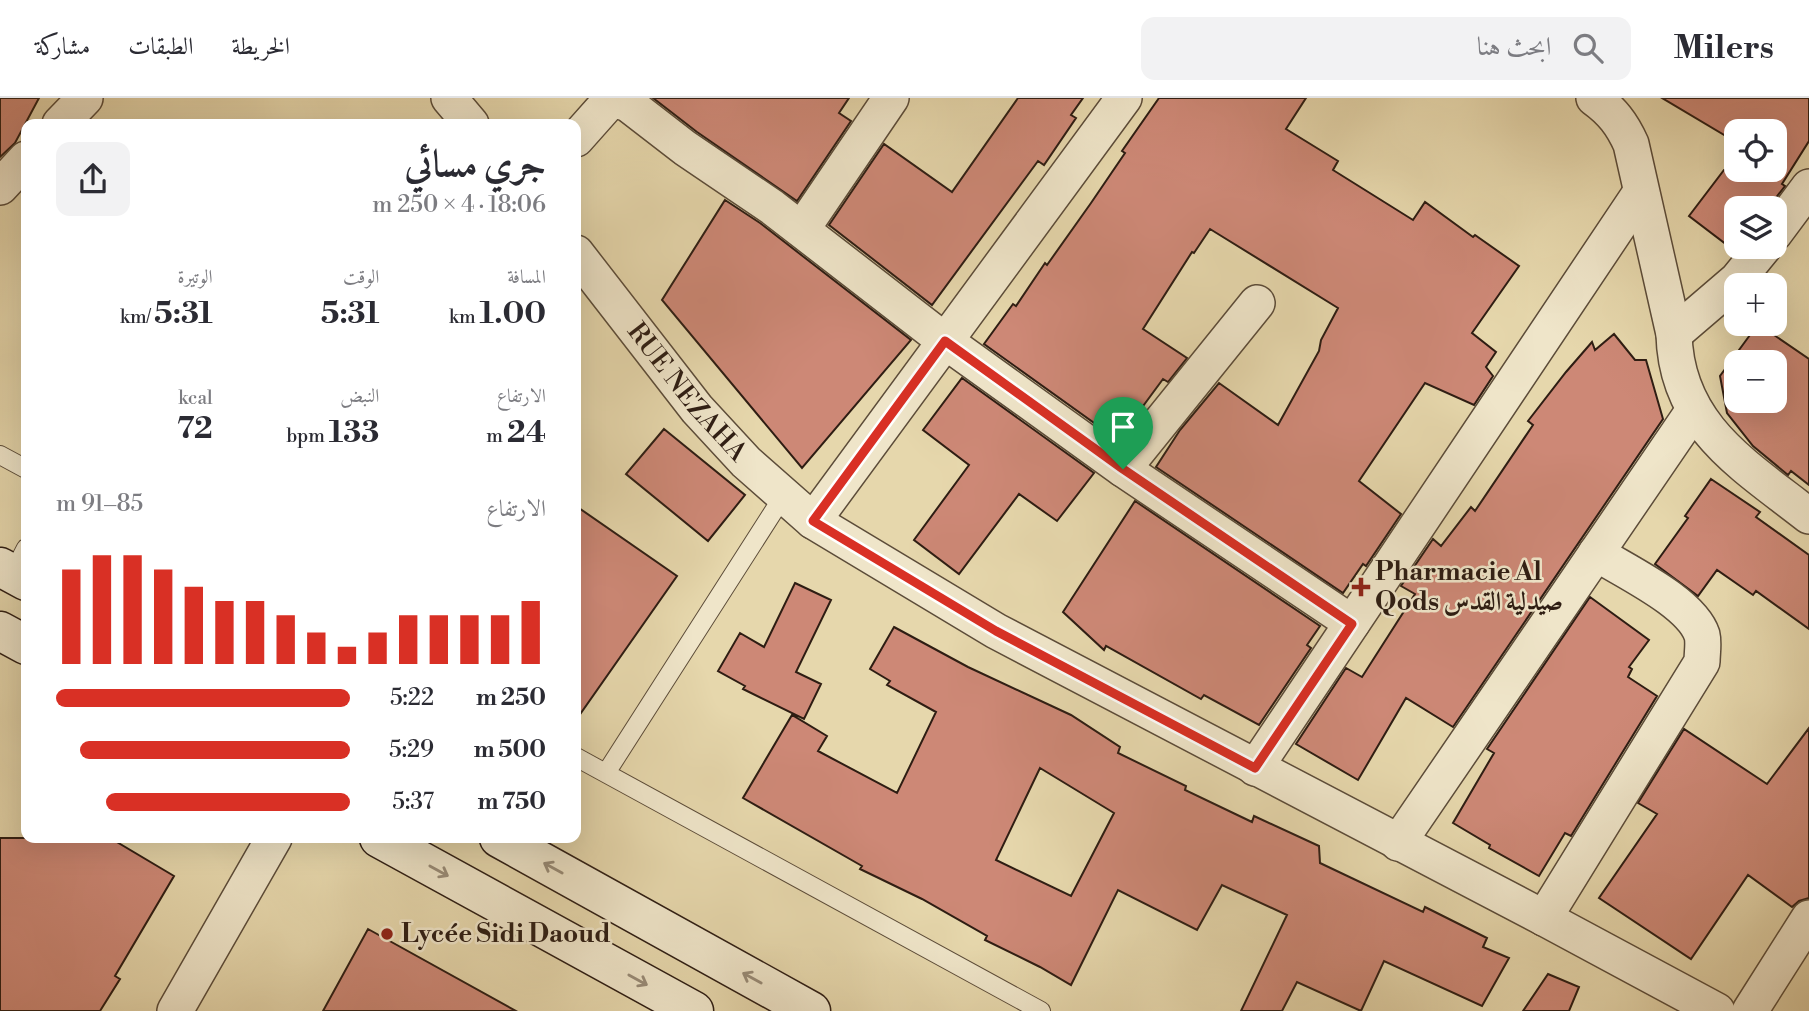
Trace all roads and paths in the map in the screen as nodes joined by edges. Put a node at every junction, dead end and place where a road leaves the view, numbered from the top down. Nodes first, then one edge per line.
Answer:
1 (85, 98) edge
2 (449, 98) edge
3 (891, 98) edge
4 (1125, 98) edge
5 (1594, 98) edge
6 (631, 101) edge
7 (65, 119) edge
8 (467, 119) edge
9 (581, 133) edge
10 (21, 164) edge
11 (0, 187) edge
12 (1809, 187) edge
13 (1641, 192) junction
14 (1787, 216) edge
15 (802, 229) junction
16 (581, 259) edge
17 (1754, 259) edge
18 (1257, 303) dead end
19 (1674, 334) junction
20 (945, 341) junction
21 (1694, 410) junction
22 (0, 455) edge
23 (21, 466) edge
24 (1123, 469) junction
25 (784, 495) junction
26 (1809, 516) edge
27 (813, 521) junction
28 (1596, 553) junction
29 (1352, 624) junction
30 (0, 631) edge
31 (21, 642) edge
32 (581, 760) edge
33 (1255, 768) junction
34 (606, 773) junction
35 (271, 843) edge
36 (388, 843) edge
37 (509, 843) edge
38 (1398, 843) junction
39 (1544, 918) junction
40 (1809, 918) edge
41 (175, 1011) edge
42 (694, 1011) edge
43 (811, 1011) edge
44 (1041, 1011) edge
45 (1717, 1011) edge
46 (1750, 1011) edge

1 - 7 street
2 - 8 street
3 - 15 street
4 - 20 street
5 - 13 street
6 - 9 street
6 - 15 street
10 - 11 street
12 - 14 street
13 - 19 street
13 - 29 street
15 - 20 street
16 - 25 street, RUE NEZAHA
17 - 19 street
18 - 24 street
19 - 21 street
20 - 24 street
20 - 27 street
21 - 26 street
21 - 28 street
22 - 23 lane
24 - 29 street
25 - 27 street, RUE NEZAHA
25 - 34 lane
27 - 33 street, RUE NEZAHA
28 - 38 street
28 - 39 street
29 - 33 street
30 - 31 main road
32 - 34 lane
33 - 38 street, RUE NEZAHA
34 - 44 lane
35 - 41 street
36 -> 42 main road
43 -> 37 main road
38 - 39 street, RUE NEZAHA
39 - 45 street, RUE NEZAHA
40 - 46 street

